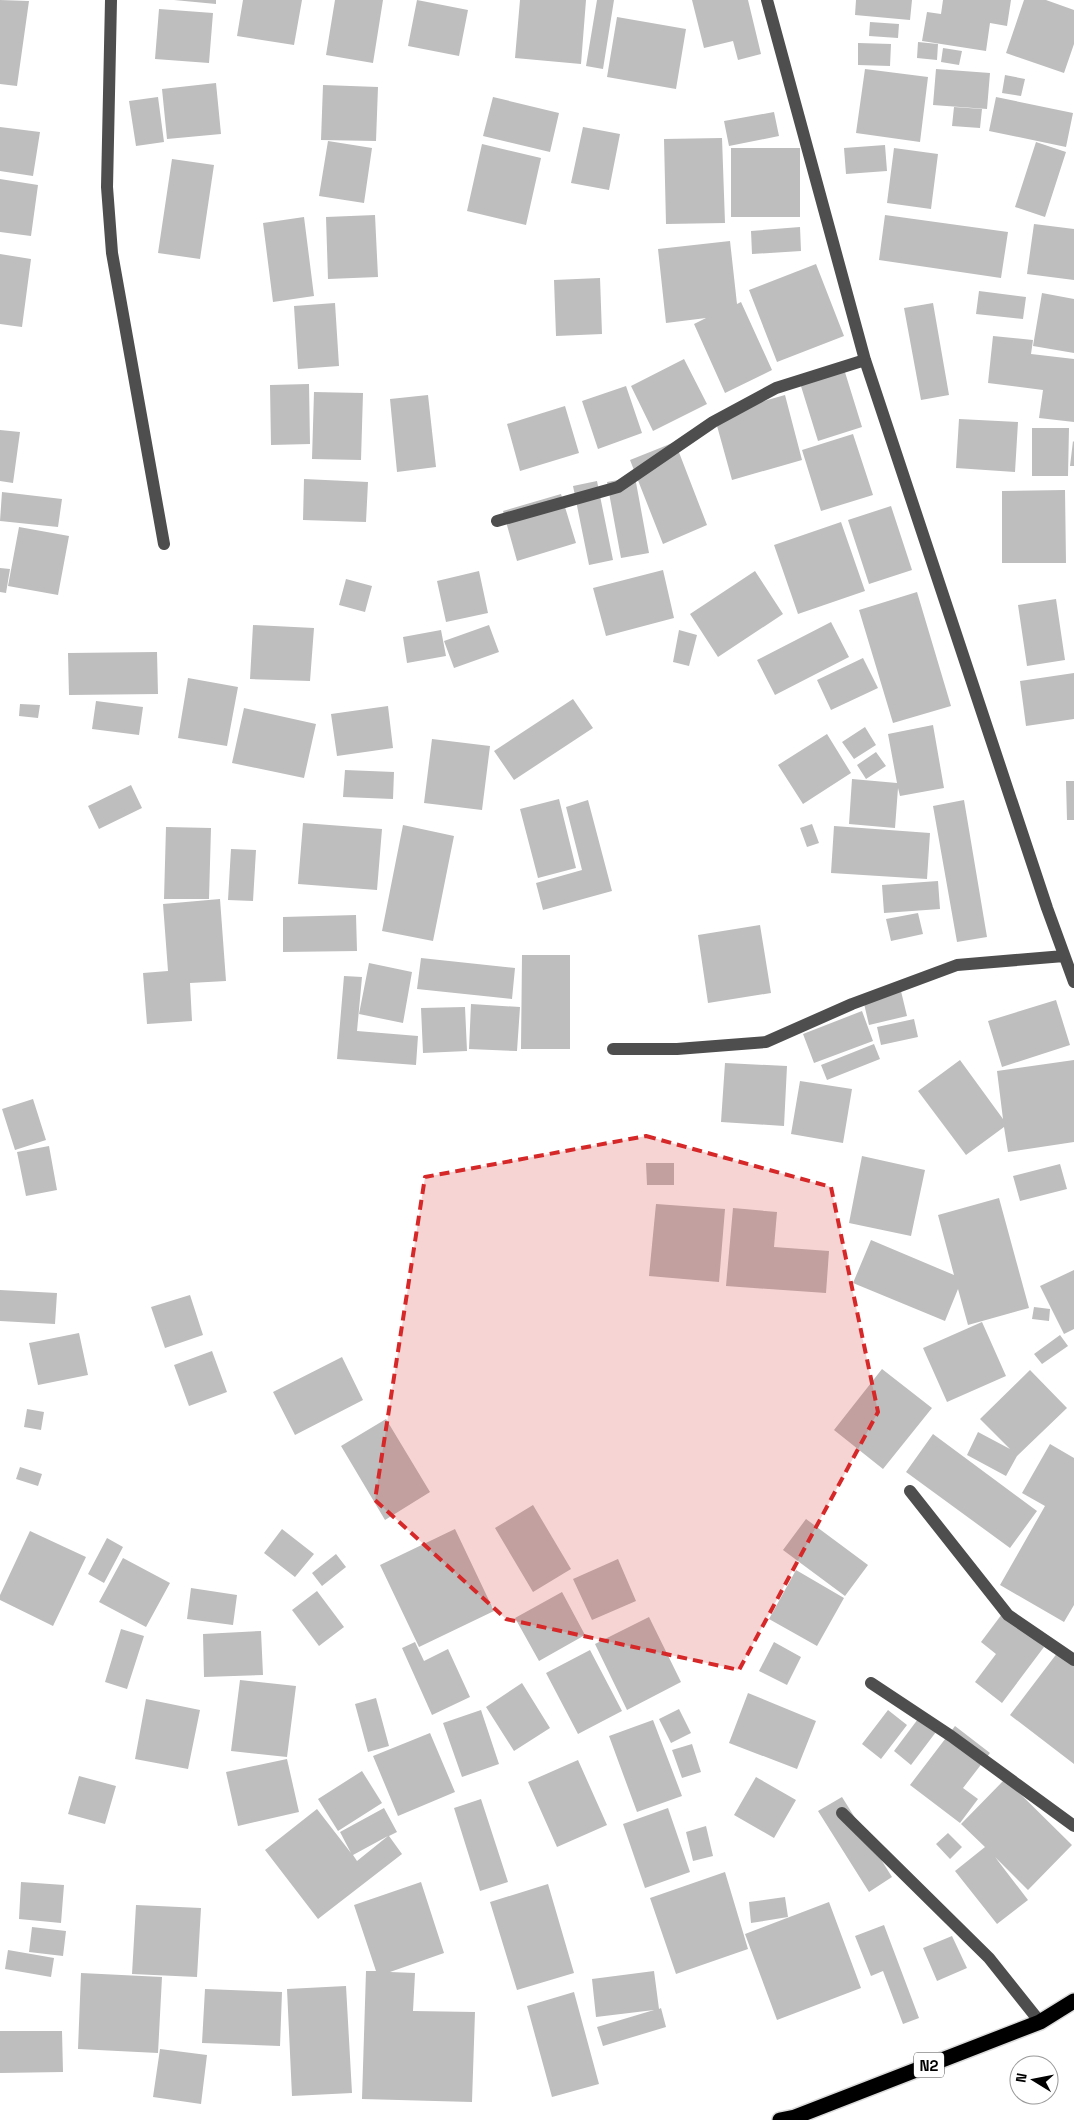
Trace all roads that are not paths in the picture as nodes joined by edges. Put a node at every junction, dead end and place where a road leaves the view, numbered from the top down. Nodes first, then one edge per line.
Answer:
1 (111, 0) edge
2 (767, 0) edge
3 (865, 360) junction
4 (497, 521) dead end
5 (164, 544) dead end
6 (1064, 956) junction
7 (1074, 982) edge
8 (613, 1049) dead end
9 (910, 1491) dead end
10 (1074, 1660) edge
11 (871, 1683) dead end
12 (842, 1813) dead end
13 (1074, 1826) edge
14 (1074, 2001) edge
15 (1040, 2022) junction
16 (790, 2119) edge

1 - 5 street
2 - 3 street
3 - 4 street
3 - 6 street
6 - 7 street
6 - 8 street
9 - 10 street
11 - 13 street
12 - 15 street
14 - 15 highway, N2
15 - 16 highway, N2

